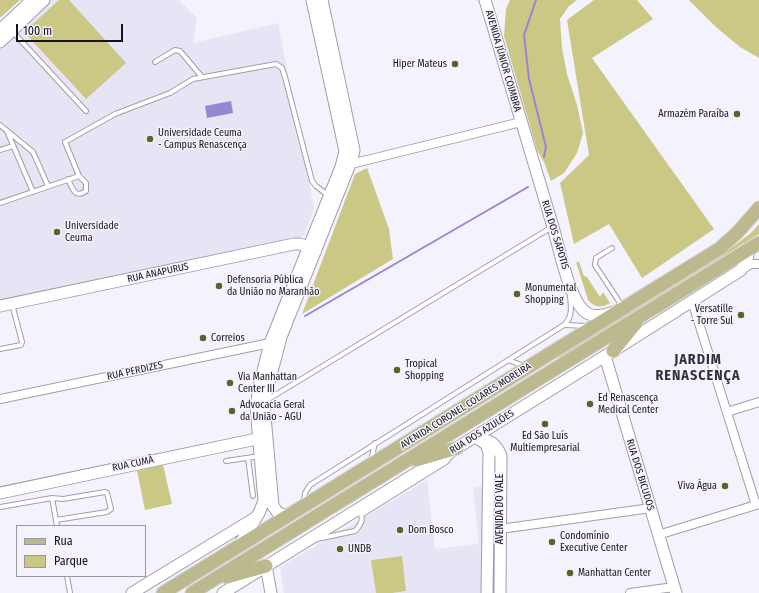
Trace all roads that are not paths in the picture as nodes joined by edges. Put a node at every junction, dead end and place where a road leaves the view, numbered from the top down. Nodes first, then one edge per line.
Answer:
1 (32, 0) edge
2 (44, 0) edge
3 (321, 0) edge
4 (485, 0) edge
5 (0, 30) edge
6 (12, 31) junction
7 (0, 42) edge
8 (155, 62) dead end
9 (202, 77) junction
10 (86, 111) dead end
11 (521, 122) junction
12 (0, 125) edge
13 (7, 131) junction
14 (13, 146) junction
15 (0, 150) edge
16 (346, 166) junction
17 (79, 176) junction
18 (68, 179) junction
19 (48, 186) junction
20 (33, 192) junction
21 (329, 196) junction
22 (0, 204) edge
23 (759, 208) edge
24 (553, 227) junction
25 (754, 246) edge
26 (312, 248) junction
27 (612, 248) dead end
28 (759, 264) edge
29 (741, 270) junction
30 (570, 284) junction
31 (692, 301) junction
32 (12, 304) junction
33 (0, 306) edge
34 (621, 310) junction
35 (644, 314) junction
36 (564, 325) junction
37 (593, 327) junction
38 (270, 343) junction
39 (0, 349) edge
40 (609, 353) junction
41 (508, 360) junction
42 (528, 367) junction
43 (0, 399) edge
44 (264, 402) junction
45 (759, 402) edge
46 (727, 412) junction
47 (263, 437) junction
48 (475, 439) junction
49 (375, 443) junction
50 (457, 448) junction
51 (261, 456) junction
52 (248, 458) junction
53 (226, 460) dead end
54 (400, 464) junction
55 (370, 465) junction
56 (0, 493) edge
57 (253, 496) dead end
58 (52, 498) junction
59 (757, 504) edge
60 (304, 506) junction
61 (0, 507) edge
62 (650, 508) junction
63 (359, 512) junction
64 (288, 516) junction
65 (257, 517) junction
66 (56, 520) junction
67 (57, 525) edge
68 (500, 529) junction
69 (658, 535) junction
70 (307, 540) junction
71 (237, 548) junction
72 (500, 553) junction
73 (266, 566) junction
74 (488, 576) junction
75 (67, 577) edge
76 (211, 581) junction
77 (675, 590) edge
78 (70, 593) edge
79 (132, 593) edge
80 (163, 593) edge
81 (192, 593) edge
82 (222, 593) edge
83 (271, 593) edge
84 (487, 593) edge
85 (500, 593) edge
86 (630, 593) edge

1 - 5 main road
2 - 6 main road
3 - 16 main road
4 - 11 main road, AVENIDA JÚNIOR COIMBRA
6 - 7 main road
6 - 10 lane
8 - 9 lane
9 - 17 lane
9 - 21 lane
11 - 16 street
11 - 24 main road, RUA DOS SAPOTIS
12 - 13 lane
13 - 14 lane
13 - 19 lane
14 - 15 lane
14 - 20 lane
16 - 21 main road
16 - 26 main road
17 - 18 lane
17 - 18 lane
18 - 19 lane
19 - 20 lane
20 - 22 lane
21 - 26 main road
23 - 34 main road, AVENIDA CORONEL COLARES MOREIRA
24 - 30 main road, RUA DOS SAPOTIS
24 - 44 lane
25 - 29 main road
25 - 35 main road, AVENIDA CORONEL COLARES MOREIRA
26 - 32 main road, RUA ANAPURUS
26 - 38 main road
26 - 44 main road
27 - 34 lane
28 - 29 street, RUA DOS AZULÕES
29 - 31 main road, RUA DOS AZULÕES
30 - 34 main road, RUA DOS SAPOTIS
30 - 36 lane
31 - 40 main road, RUA DOS AZULÕES
31 - 46 street
32 - 33 main road, RUA ANAPURUS
32 - 39 lane
34 - 37 main road, AVENIDA CORONEL COLARES MOREIRA
35 - 40 main road
35 - 54 main road, AVENIDA CORONEL COLARES MOREIRA
36 - 37 lane
36 - 41 lane
37 - 42 main road, AVENIDA CORONEL COLARES MOREIRA
38 - 43 street, RUA PERDIZES
38 - 47 main road
40 - 48 main road, RUA DOS AZULÕES
40 - 62 main road, RUA DOS BICUDOS
41 - 42 lane
41 - 49 lane
42 - 55 main road, AVENIDA CORONEL COLARES MOREIRA
44 - 47 main road
45 - 46 street
46 - 59 street
47 - 51 main road
47 - 56 main road, RUA CUMÃ
47 - 64 main road
48 - 50 main road, RUA DOS AZULÕES
48 - 68 main road, AVENIDA DO VALE
48 - 74 main road, AVENIDA DO VALE
49 - 55 lane
49 - 60 lane
50 - 54 main road
50 - 63 main road, RUA DOS AZULÕES
51 - 52 lane
51 - 65 main road
52 - 53 lane
52 - 57 lane
54 - 76 main road, AVENIDA CORONEL COLARES MOREIRA
55 - 60 main road, AVENIDA CORONEL COLARES MOREIRA
58 - 61 lane
58 - 66 lane
58 - 66 lane
59 - 69 street
60 - 64 main road, AVENIDA CORONEL COLARES MOREIRA
62 - 68 street
62 - 69 main road, RUA DOS BICUDOS
63 - 70 main road, RUA DOS AZULÕES
63 - 70 lane
64 - 71 main road, AVENIDA CORONEL COLARES MOREIRA
65 - 71 main road
65 - 79 main road
66 - 67 lane
68 - 72 main road, AVENIDA DO VALE
69 - 77 main road, RUA DOS BICUDOS
70 - 73 main road, RUA DOS AZULÕES
71 - 80 main road, AVENIDA CORONEL COLARES MOREIRA
72 - 74 main road
72 - 85 main road, AVENIDA DO VALE
73 - 76 main road
73 - 82 main road, RUA DOS AZULÕES
73 - 83 main road
74 - 84 main road, AVENIDA DO VALE
75 - 78 lane
76 - 81 main road, AVENIDA CORONEL COLARES MOREIRA
77 - 86 street

